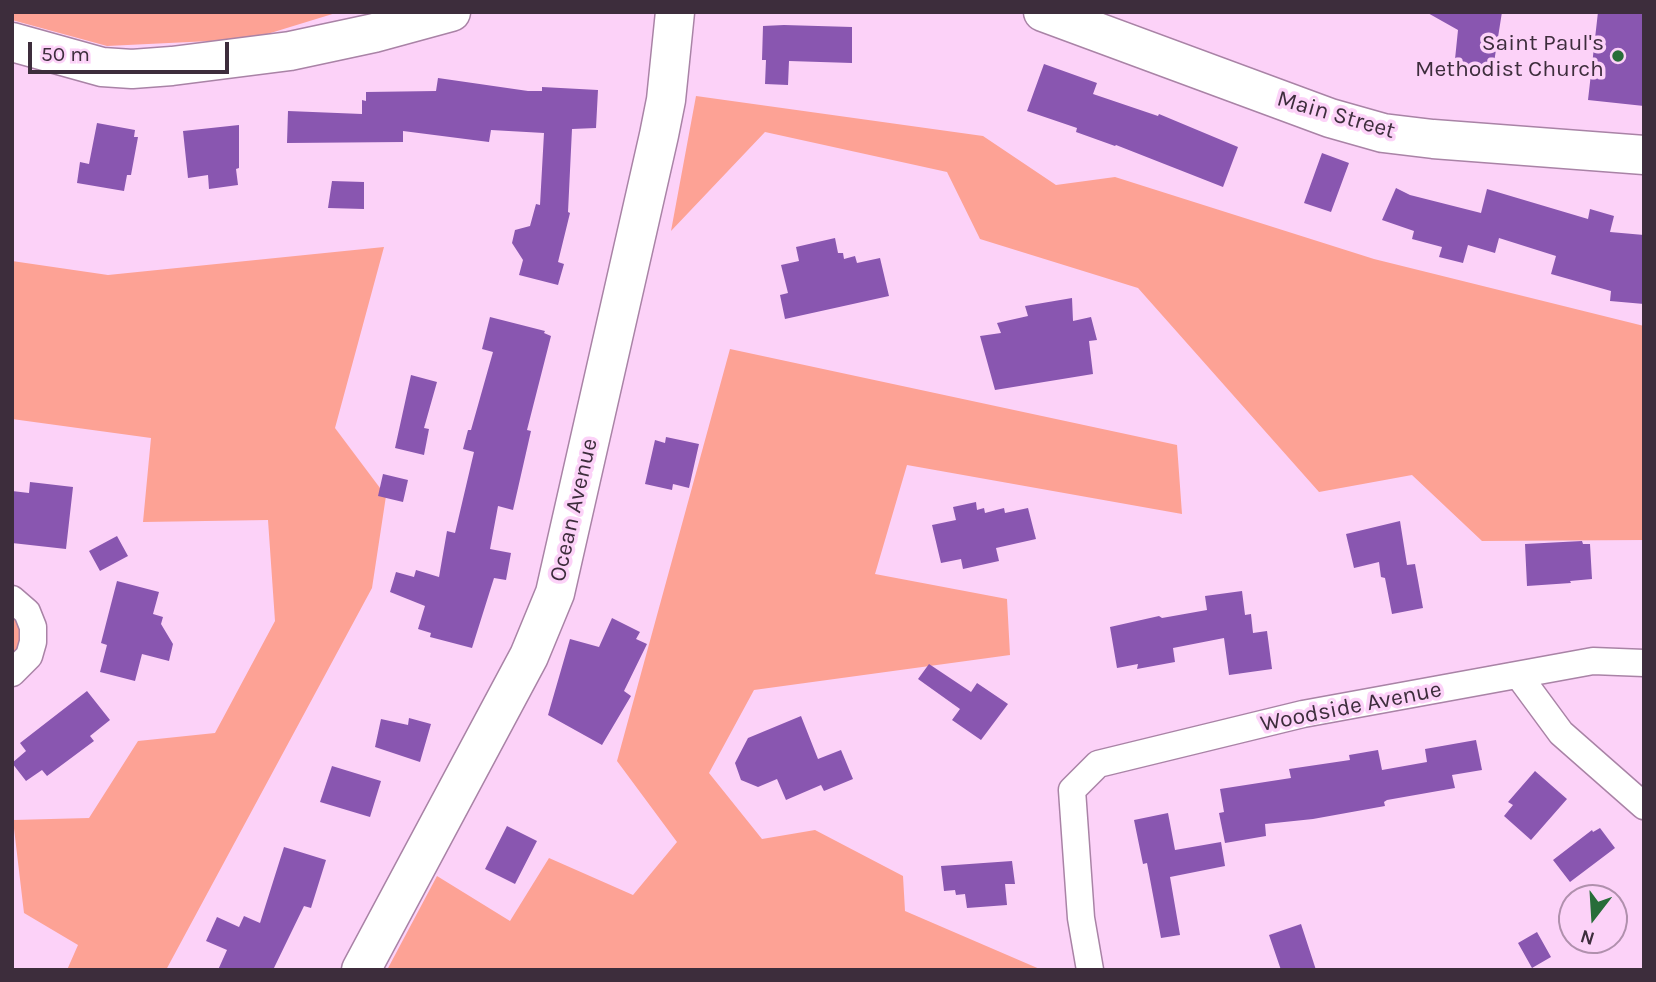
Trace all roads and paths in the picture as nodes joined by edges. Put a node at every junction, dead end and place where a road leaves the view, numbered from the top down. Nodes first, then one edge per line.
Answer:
1 (452, 12) edge
2 (675, 12) edge
3 (1043, 12) edge
4 (12, 42) edge
5 (1644, 155) edge
6 (12, 599) edge
7 (1644, 663) edge
8 (12, 673) edge
9 (1519, 676) junction
10 (1644, 806) edge
11 (361, 970) edge
12 (1090, 970) edge

1 - 4 main road
2 - 11 main road, Ocean Avenue
3 - 5 main road, Main Street
6 - 8 street
7 - 9 street, Woodside Avenue
9 - 10 street
9 - 12 street, Woodside Avenue

